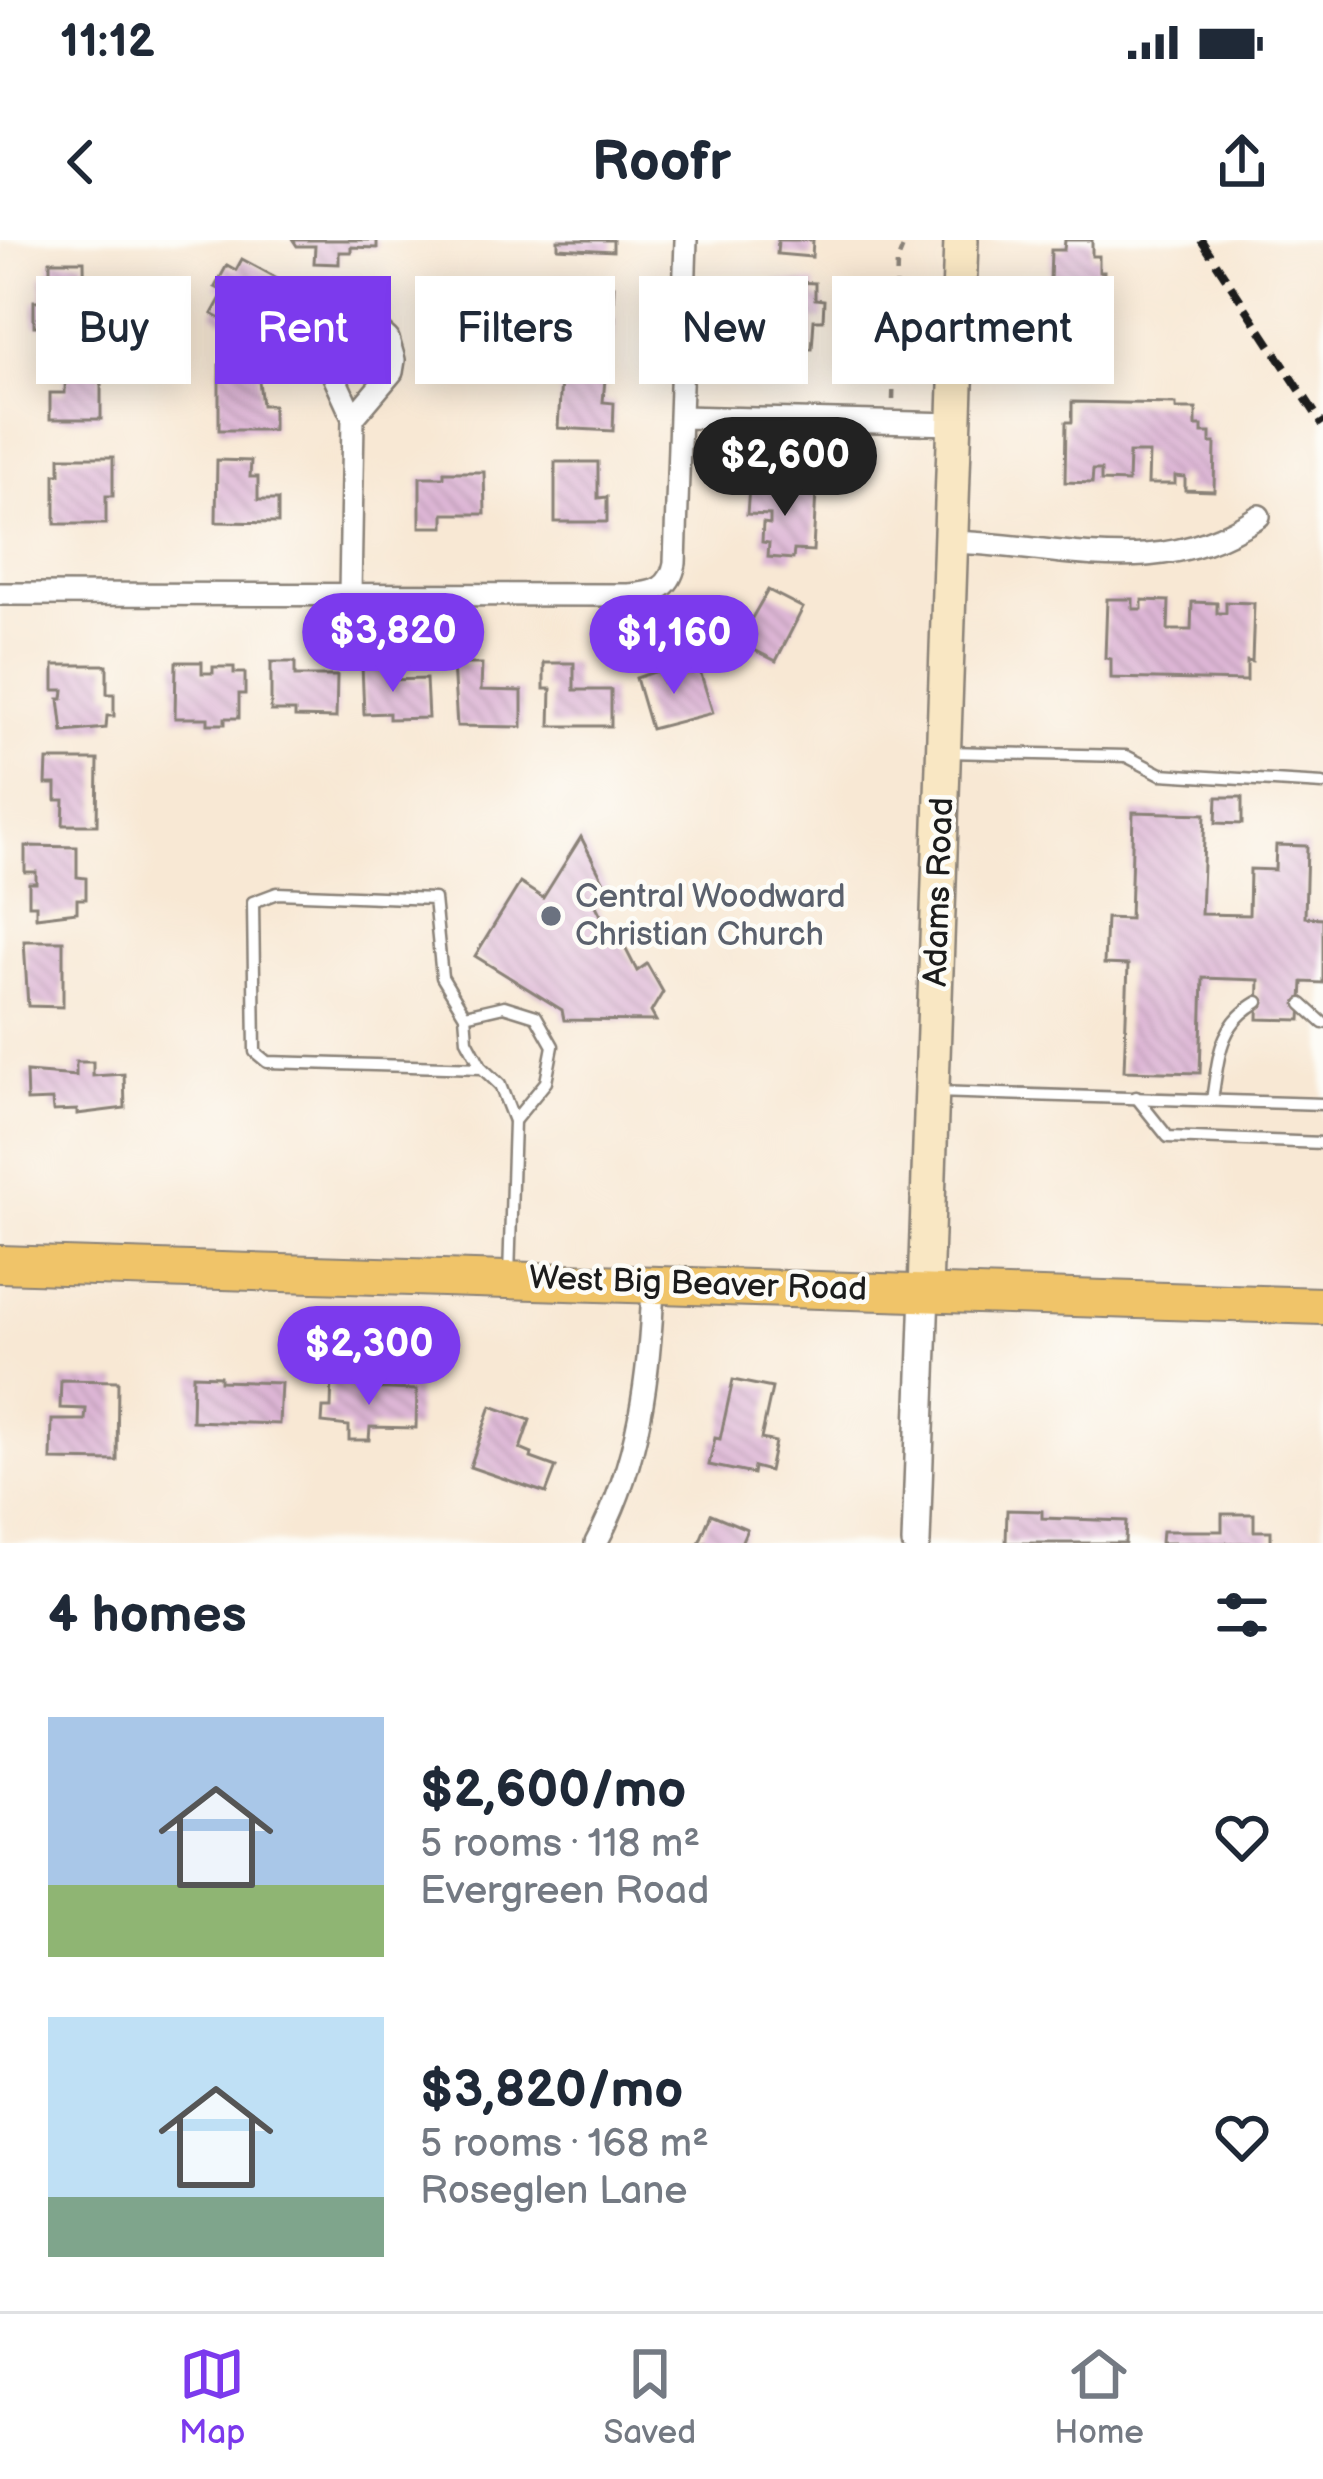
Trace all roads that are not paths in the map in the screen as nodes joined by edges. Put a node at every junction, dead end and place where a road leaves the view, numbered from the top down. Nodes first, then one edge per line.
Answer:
1 (686, 240) edge
2 (961, 240) edge
3 (682, 417) junction
4 (353, 418) dead end
5 (955, 424) junction
6 (1259, 516) dead end
7 (951, 542) junction
8 (0, 594) edge
9 (350, 594) junction
10 (944, 752) junction
11 (1323, 784) edge
12 (1258, 1002) dead end
13 (1302, 1004) dead end
14 (465, 1015) junction
15 (1323, 1023) edge
16 (482, 1068) junction
17 (931, 1091) junction
18 (1136, 1097) junction
19 (1212, 1100) junction
20 (1323, 1104) edge
21 (514, 1121) junction
22 (1323, 1143) edge
23 (0, 1264) edge
24 (508, 1279) junction
25 (653, 1284) junction
26 (925, 1291) junction
27 (1323, 1306) edge
28 (596, 1543) edge
29 (916, 1543) edge

1 - 3 street
2 - 5 main road, Adams Road
3 - 5 street
3 - 9 street
4 - 9 street
5 - 7 main road, Adams Road
6 - 7 street
7 - 10 main road, Adams Road
8 - 9 street
10 - 11 lane
10 - 17 main road, Adams Road
12 - 19 lane
13 - 15 lane
14 - 16 lane
14 - 16 lane
14 - 21 lane
16 - 21 lane
17 - 18 lane
17 - 26 main road, Adams Road
18 - 19 lane
18 - 22 lane
19 - 20 lane
21 - 24 lane
23 - 24 main road, West Big Beaver Road
24 - 25 main road, West Big Beaver Road
25 - 26 main road, West Big Beaver Road
25 - 28 street
26 - 27 main road, West Big Beaver Road
26 - 29 street, Adams Road

